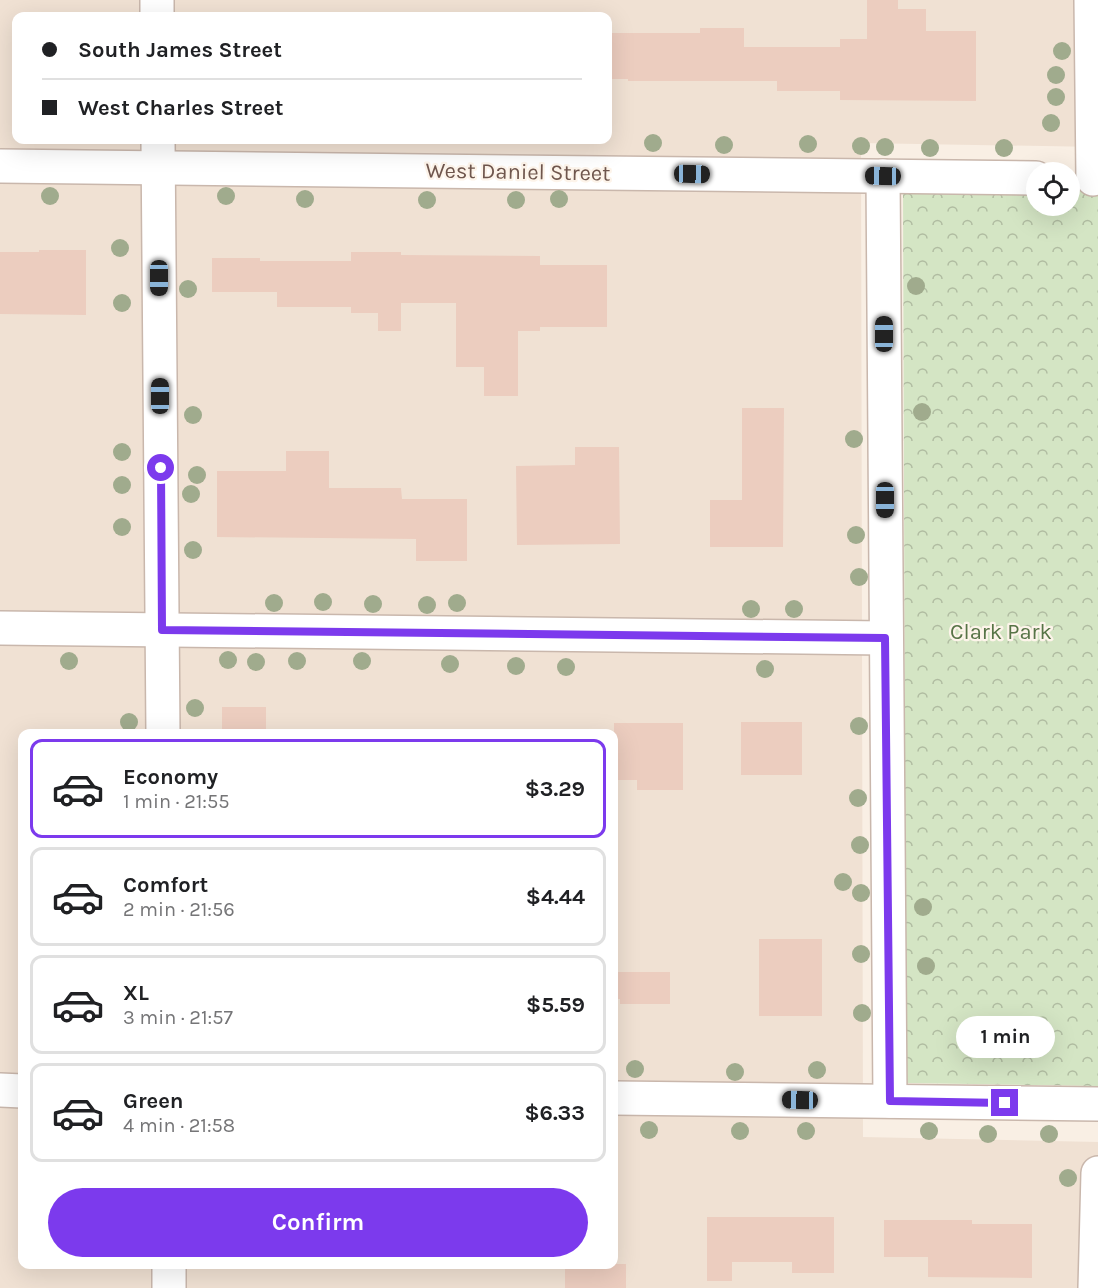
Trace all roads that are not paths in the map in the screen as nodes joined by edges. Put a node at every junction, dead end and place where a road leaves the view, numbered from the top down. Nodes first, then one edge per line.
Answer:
1 (1091, 0) edge
2 (158, 153) edge
3 (0, 166) edge
4 (883, 176) junction
5 (1026, 178) edge
6 (1087, 178) edge
7 (0, 628) edge
8 (162, 630) junction
9 (885, 638) junction
10 (163, 729) edge
11 (0, 1090) edge
12 (18, 1091) edge
13 (618, 1098) edge
14 (890, 1101) junction
15 (1098, 1104) edge
16 (1098, 1173) edge
17 (169, 1269) edge
18 (169, 1288) edge
19 (1095, 1288) edge

1 - 6 street
2 - 3 street, West Daniel Street
2 - 4 street, West Daniel Street
2 - 8 street
4 - 5 street, West Daniel Street
4 - 9 street
7 - 8 street
8 - 9 street
8 - 10 street
9 - 14 street
11 - 12 street
13 - 14 street
14 - 15 street
16 - 19 street
17 - 18 street

